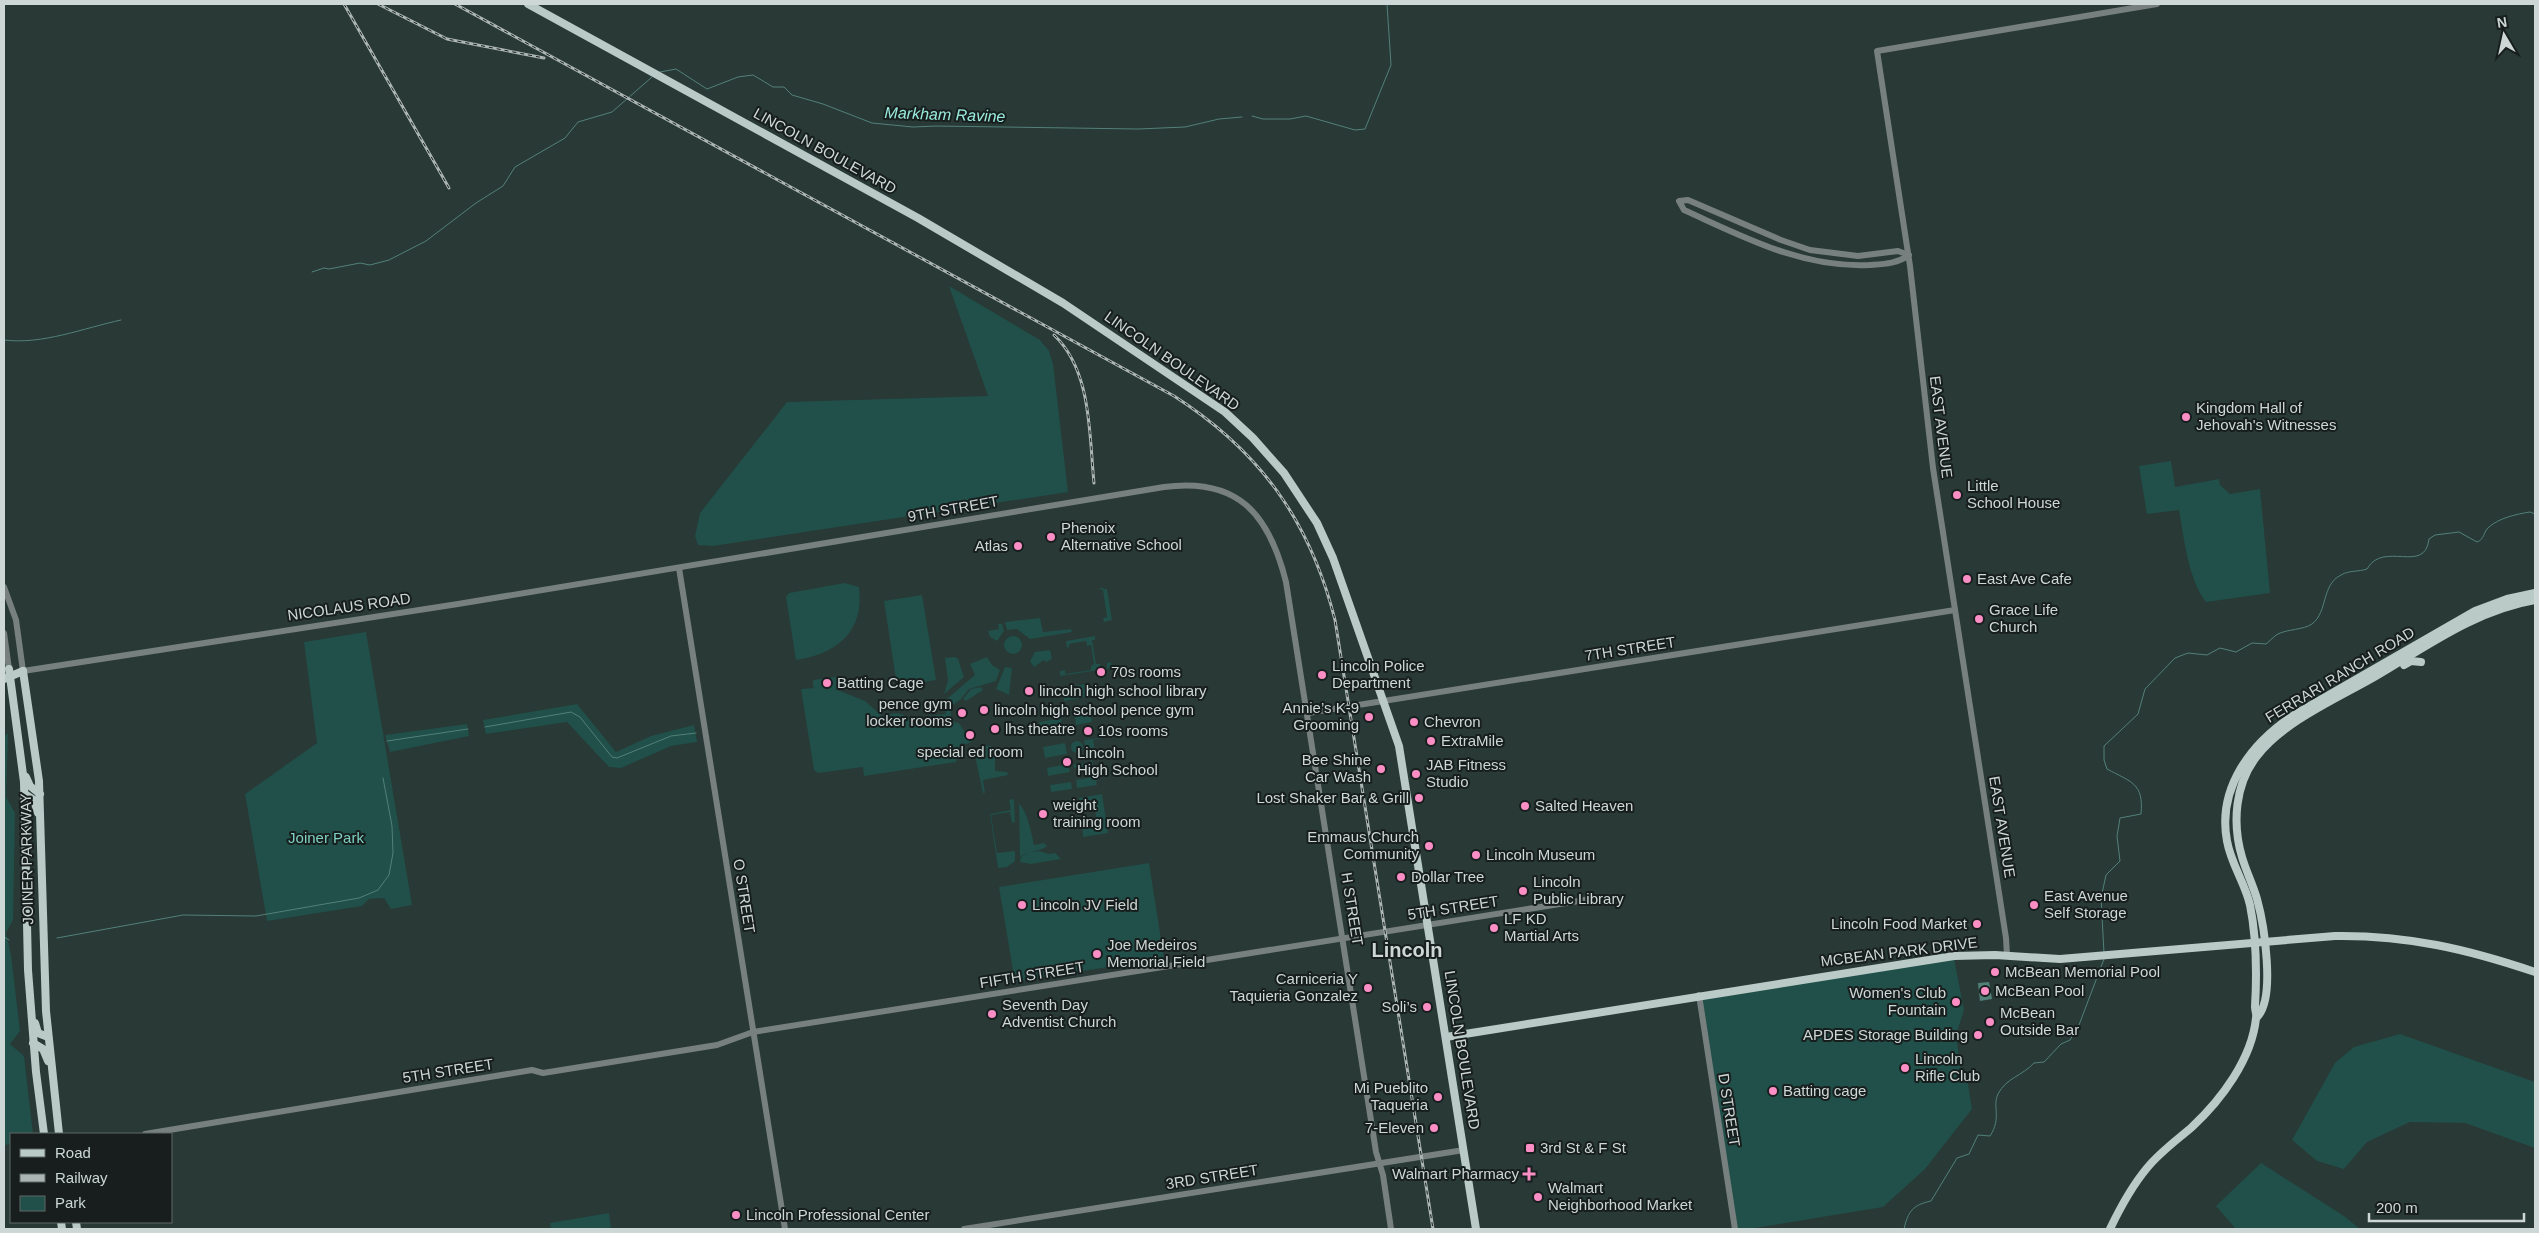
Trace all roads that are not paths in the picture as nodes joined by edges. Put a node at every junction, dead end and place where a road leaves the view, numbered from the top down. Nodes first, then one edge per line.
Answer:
1 (528, 4) edge
2 (2157, 4) edge
3 (1907, 243) junction
4 (1898, 251) junction
5 (1828, 254) junction
6 (1908, 255) junction
7 (1807, 260) junction
8 (1900, 262) junction
9 (1910, 266) junction
10 (1230, 493) joint
11 (679, 568) junction
12 (4, 587) edge
13 (2535, 593) edge
14 (2535, 600) edge
15 (1955, 610) junction
16 (4, 633) edge
17 (2421, 646) junction
18 (2421, 662) dead end
19 (23, 671) junction
20 (6, 674) edge
21 (2354, 688) junction
22 (1384, 701) junction
23 (1308, 713) junction
24 (22, 766) junction
25 (25, 794) junction
26 (40, 794) junction
27 (41, 822) junction
28 (1597, 898) dead end
29 (1428, 925) junction
30 (1343, 938) junction
31 (2260, 943) junction
32 (2007, 955) junction
33 (2535, 972) edge
34 (1699, 995) junction
35 (31, 1012) junction
36 (753, 1032) junction
37 (48, 1036) junction
38 (1446, 1037) junction
39 (33, 1043) junction
40 (51, 1070) junction
41 (44, 1133) edge
42 (60, 1133) edge
43 (151, 1133) edge
44 (1464, 1150) junction
45 (1379, 1163) junction
46 (785, 1229) edge
47 (964, 1229) edge
48 (1391, 1229) edge
49 (1476, 1229) edge
50 (1735, 1229) edge
51 (2110, 1229) edge

1 - 22 main road, LINCOLN BOULEVARD
2 - 3 street, EAST AVENUE
3 - 4 street
3 - 6 street, EAST AVENUE
4 - 5 street
4 - 6 street
5 - 7 street
5 - 7 street
6 - 8 street
6 - 9 street, EAST AVENUE
7 - 8 street
8 - 9 street
9 - 15 street, EAST AVENUE
10 - 11 street, 9TH STREET
10 - 23 street, H STREET
11 - 19 street, NICOLAUS ROAD
11 - 36 street, O STREET
12 - 19 street, JOINER PARKWAY
13 - 17 main road, FERRARI RANCH ROAD
14 - 17 main road, FERRARI RANCH ROAD
15 - 22 street, 7TH STREET
15 - 32 street, EAST AVENUE
16 - 20 street, JOINER PARKWAY
17 - 21 main road, FERRARI RANCH ROAD
17 - 31 main road, FERRARI RANCH ROAD
18 - 21 main road
19 - 20 main road, NICOLAUS ROAD
19 - 26 main road, JOINER PARKWAY
20 - 24 main road, JOINER PARKWAY
21 - 31 main road, FERRARI RANCH ROAD
22 - 23 street, 7TH STREET
22 - 29 main road, LINCOLN BOULEVARD
23 - 30 street, H STREET
24 - 25 main road, JOINER PARKWAY
24 - 26 main road
25 - 27 main road
25 - 35 main road, JOINER PARKWAY
26 - 27 main road, JOINER PARKWAY
27 - 37 main road, JOINER PARKWAY
28 - 29 street, 5TH STREET
29 - 30 street, 5TH STREET
29 - 38 main road, LINCOLN BOULEVARD
30 - 36 street, FIFTH STREET
30 - 45 street, H STREET
31 - 32 main road, MCBEAN PARK DRIVE
31 - 33 main road, MCBEAN PARK DRIVE
31 - 51 main road, FERRARI RANCH ROAD
32 - 34 main road, MCBEAN PARK DRIVE
34 - 38 main road, MCBEAN PARK DRIVE
34 - 50 street, D STREET
35 - 37 main road
35 - 39 main road, JOINER PARKWAY
36 - 43 street, 5TH STREET
36 - 46 street, O STREET
37 - 40 main road, JOINER PARKWAY
38 - 44 main road, LINCOLN BOULEVARD
39 - 40 main road
39 - 41 main road, JOINER PARKWAY
40 - 42 main road, JOINER PARKWAY
44 - 45 street, 3RD STREET
44 - 49 main road, LINCOLN BOULEVARD
45 - 47 street, 3RD STREET
45 - 48 street, H STREET

